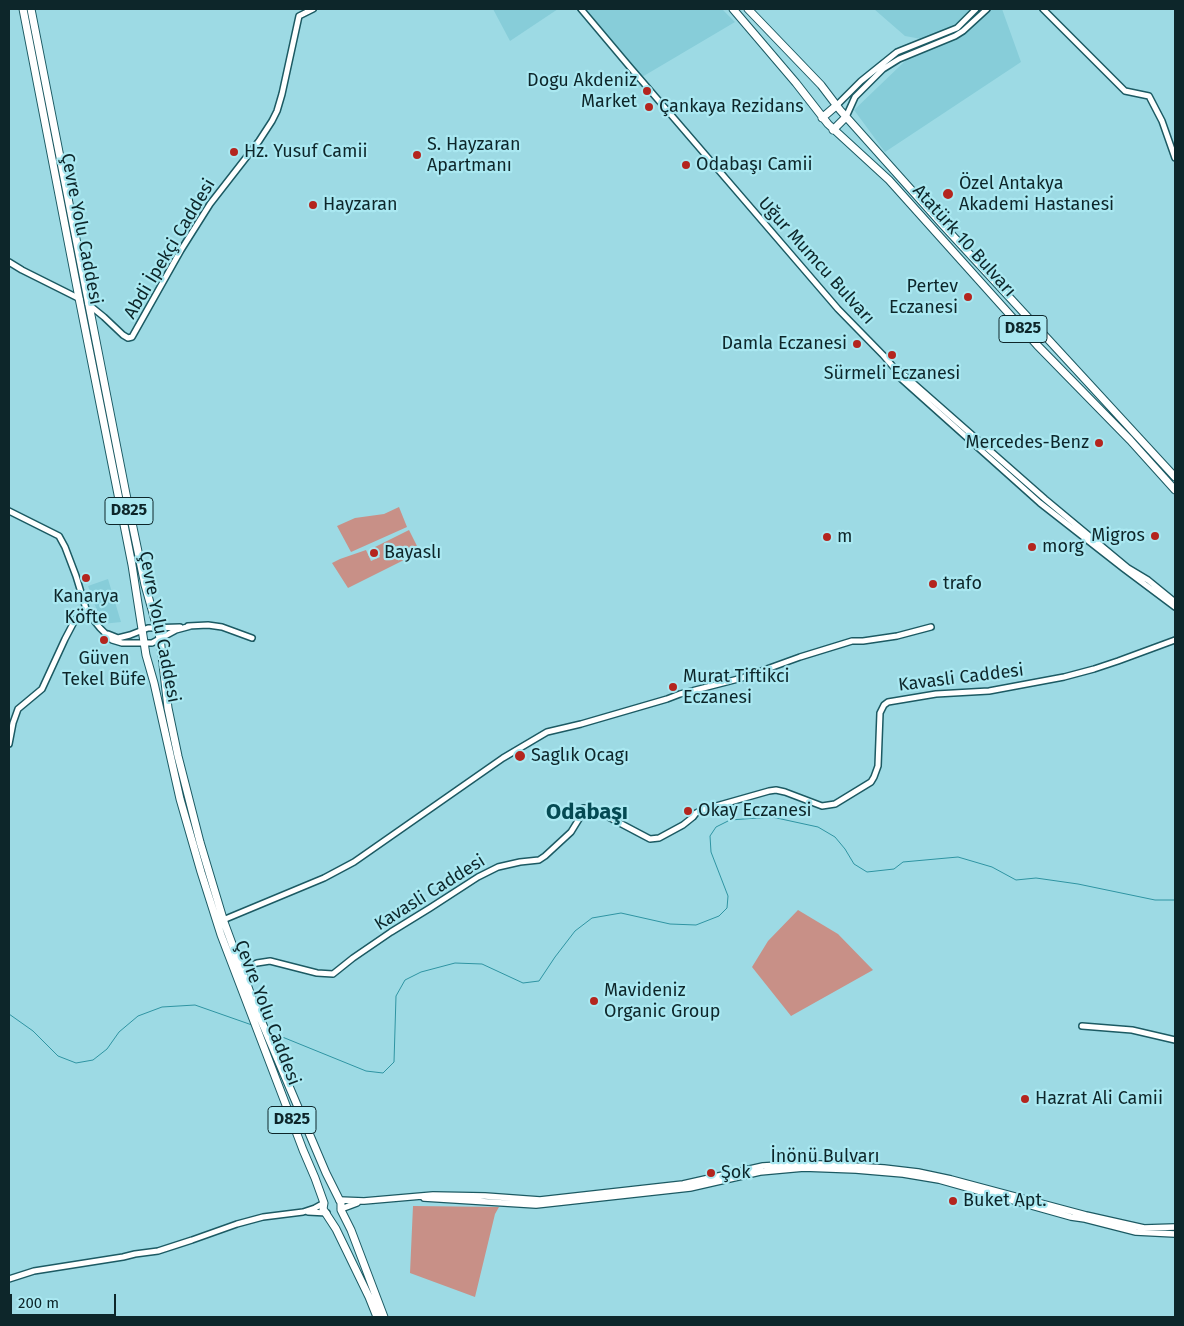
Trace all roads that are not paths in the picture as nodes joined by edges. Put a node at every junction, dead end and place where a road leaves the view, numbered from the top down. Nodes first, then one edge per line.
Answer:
1 (23, 9) edge
2 (30, 9) edge
3 (313, 9) edge
4 (581, 9) edge
5 (733, 9) edge
6 (748, 9) edge
7 (976, 9) edge
8 (987, 9) edge
9 (1043, 9) edge
10 (837, 105) junction
11 (846, 117) junction
12 (822, 118) junction
13 (833, 130) junction
14 (1175, 158) edge
15 (9, 262) edge
16 (79, 298) junction
17 (90, 305) junction
18 (896, 370) junction
19 (1175, 477) edge
20 (1175, 490) edge
21 (9, 511) edge
22 (1175, 602) edge
23 (1175, 607) edge
24 (87, 612) junction
25 (191, 626) junction
26 (157, 627) junction
27 (931, 627) dead end
28 (100, 628) junction
29 (142, 630) junction
30 (160, 638) junction
31 (252, 638) dead end
32 (1175, 640) edge
33 (144, 643) junction
34 (9, 744) edge
35 (223, 920) junction
36 (241, 968) junction
37 (251, 1006) junction
38 (1082, 1026) dead end
39 (264, 1037) junction
40 (1175, 1040) edge
41 (412, 1197) junction
42 (339, 1200) junction
43 (364, 1201) junction
44 (324, 1203) junction
45 (341, 1209) junction
46 (303, 1212) junction
47 (327, 1214) junction
48 (1175, 1228) edge
49 (1175, 1234) edge
50 (9, 1280) edge
51 (377, 1317) edge
52 (384, 1317) edge

1 - 16 highway, Çevre Yolu Caddesi / D825
2 - 17 highway, Çevre Yolu Caddesi / D825
3 - 17 street, Abdi İpekçi Caddesi
4 - 18 street, Uğur Mumcu Bulvarı
5 - 12 highway, D825
6 - 10 highway, D825
7 - 10 street
8 - 11 street
9 - 14 street
10 - 11 highway, D825
10 - 12 highway
11 - 13 highway
11 - 19 highway, Atatürk 10 Bulvarı / D825
12 - 13 highway, D825
13 - 20 highway, Atatürk 10 Bulvarı / D825
15 - 16 street, Abdi İpekçi Caddesi
16 - 17 street, Abdi İpekçi Caddesi
16 - 29 highway, Çevre Yolu Caddesi / D825
17 - 26 highway, Çevre Yolu Caddesi / D825
18 - 22 street, Uğur Mumcu Bulvarı
18 - 23 street, Uğur Mumcu Bulvarı
21 - 24 street
24 - 28 street
24 - 34 street
25 - 26 street
25 - 30 street
25 - 31 street
26 - 29 street
26 - 30 highway, Çevre Yolu Caddesi / D825
27 - 35 street
28 - 29 street
28 - 33 street
29 - 33 highway, Çevre Yolu Caddesi / D825
30 - 33 street
30 - 35 highway, Çevre Yolu Caddesi / D825
32 - 36 street, Kavasli Caddesi
33 - 37 highway, Çevre Yolu Caddesi / D825
35 - 36 highway, Çevre Yolu Caddesi / D825
36 - 37 highway, Çevre Yolu Caddesi / D825
37 - 39 highway, Çevre Yolu Caddesi / D825
38 - 40 street
39 - 42 highway, Çevre Yolu Caddesi / D825
39 - 44 highway, Çevre Yolu Caddesi / D825
41 - 43 main road, İnönü Bulvarı
41 - 48 main road, İnönü Bulvarı
41 - 49 main road, İnönü Bulvarı
42 - 43 main road, İnönü Bulvarı
42 - 44 highway
42 - 45 highway, Çevre Yolu Caddesi / D825
43 - 45 main road, İnönü Bulvarı
44 - 46 street
44 - 47 highway, Çevre Yolu Caddesi / D825
45 - 47 highway
45 - 52 highway, Çevre Yolu Caddesi / D825
46 - 47 street
46 - 50 street
47 - 51 highway, Çevre Yolu Caddesi / D825

